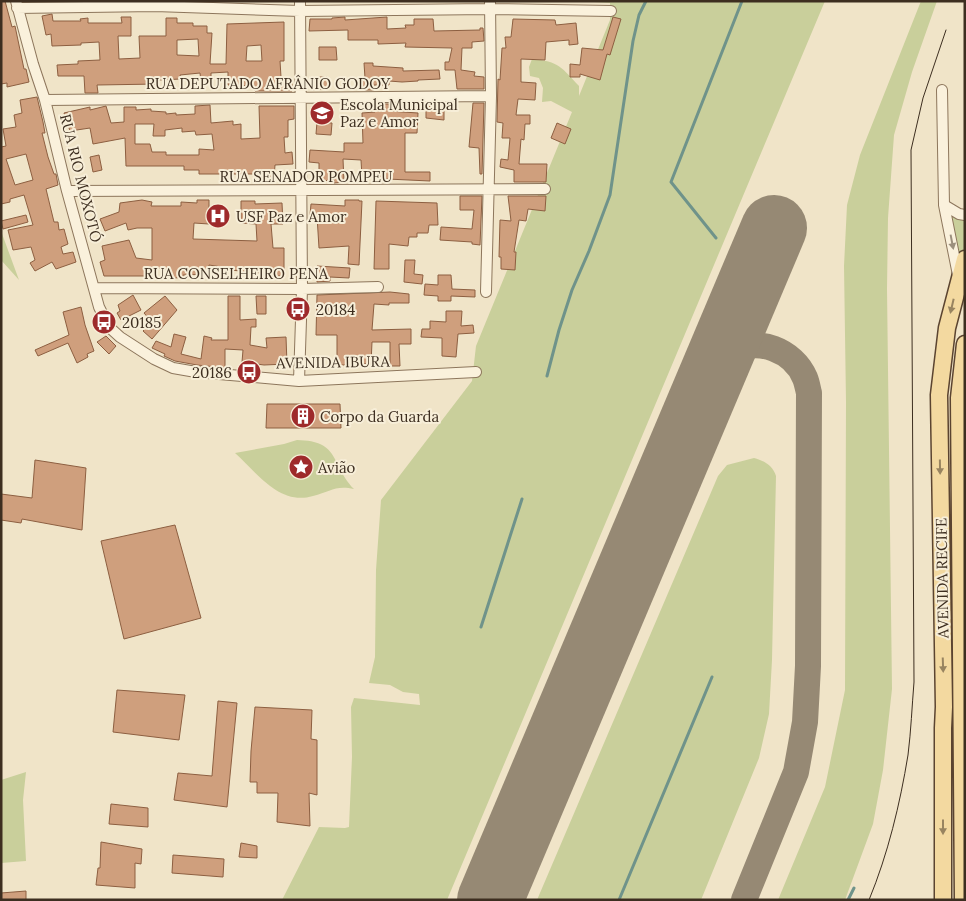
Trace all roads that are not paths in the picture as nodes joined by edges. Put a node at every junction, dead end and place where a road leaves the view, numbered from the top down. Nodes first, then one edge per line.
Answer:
1 (155, 4) edge
2 (16, 5) edge
3 (490, 5) edge
4 (300, 6) edge
5 (611, 11) dead end
6 (942, 90) dead end
7 (491, 96) junction
8 (300, 97) junction
9 (45, 100) junction
10 (546, 189) dead end
11 (489, 190) junction
12 (67, 191) junction
13 (301, 191) junction
14 (944, 205) junction
15 (965, 215) edge
16 (965, 259) edge
17 (959, 278) junction
18 (378, 287) dead end
19 (94, 288) junction
20 (302, 289) junction
21 (486, 292) dead end
22 (965, 344) edge
23 (137, 349) joint
24 (476, 372) dead end
25 (299, 381) junction
26 (962, 422) edge
27 (943, 900) edge
28 (963, 900) edge

1 - 2 street
1 - 4 street
2 - 9 street, RUA RIO MOXOTÓ
3 - 4 street
3 - 5 street
3 - 7 street
4 - 8 street
6 - 14 street
7 - 8 street, RUA DEPUTADO AFRÂNIO GODOY
7 - 11 street
8 - 9 street, RUA DEPUTADO AFRÂNIO GODOY
8 - 13 street
9 - 12 street, RUA RIO MOXOTÓ
10 - 11 street, RUA SENADOR POMPEU
11 - 13 street, RUA SENADOR POMPEU
11 - 21 street
12 - 13 street, RUA SENADOR POMPEU
12 - 19 street, RUA RIO MOXOTÓ
13 - 20 street
14 - 15 street
14 -> 17 street
16 - 17 main road, AVENIDA RECIFE
17 -> 27 main road, AVENIDA RECIFE
18 - 20 street, RUA CONSELHEIRO PENA
19 - 20 street, RUA CONSELHEIRO PENA
19 - 23 street, RUA RIO MOXOTÓ
20 - 25 street
22 - 26 main road, AVENIDA RECIFE
23 - 25 street, AVENIDA IBURA
24 - 25 street, AVENIDA IBURA
26 - 28 main road, AVENIDA RECIFE

